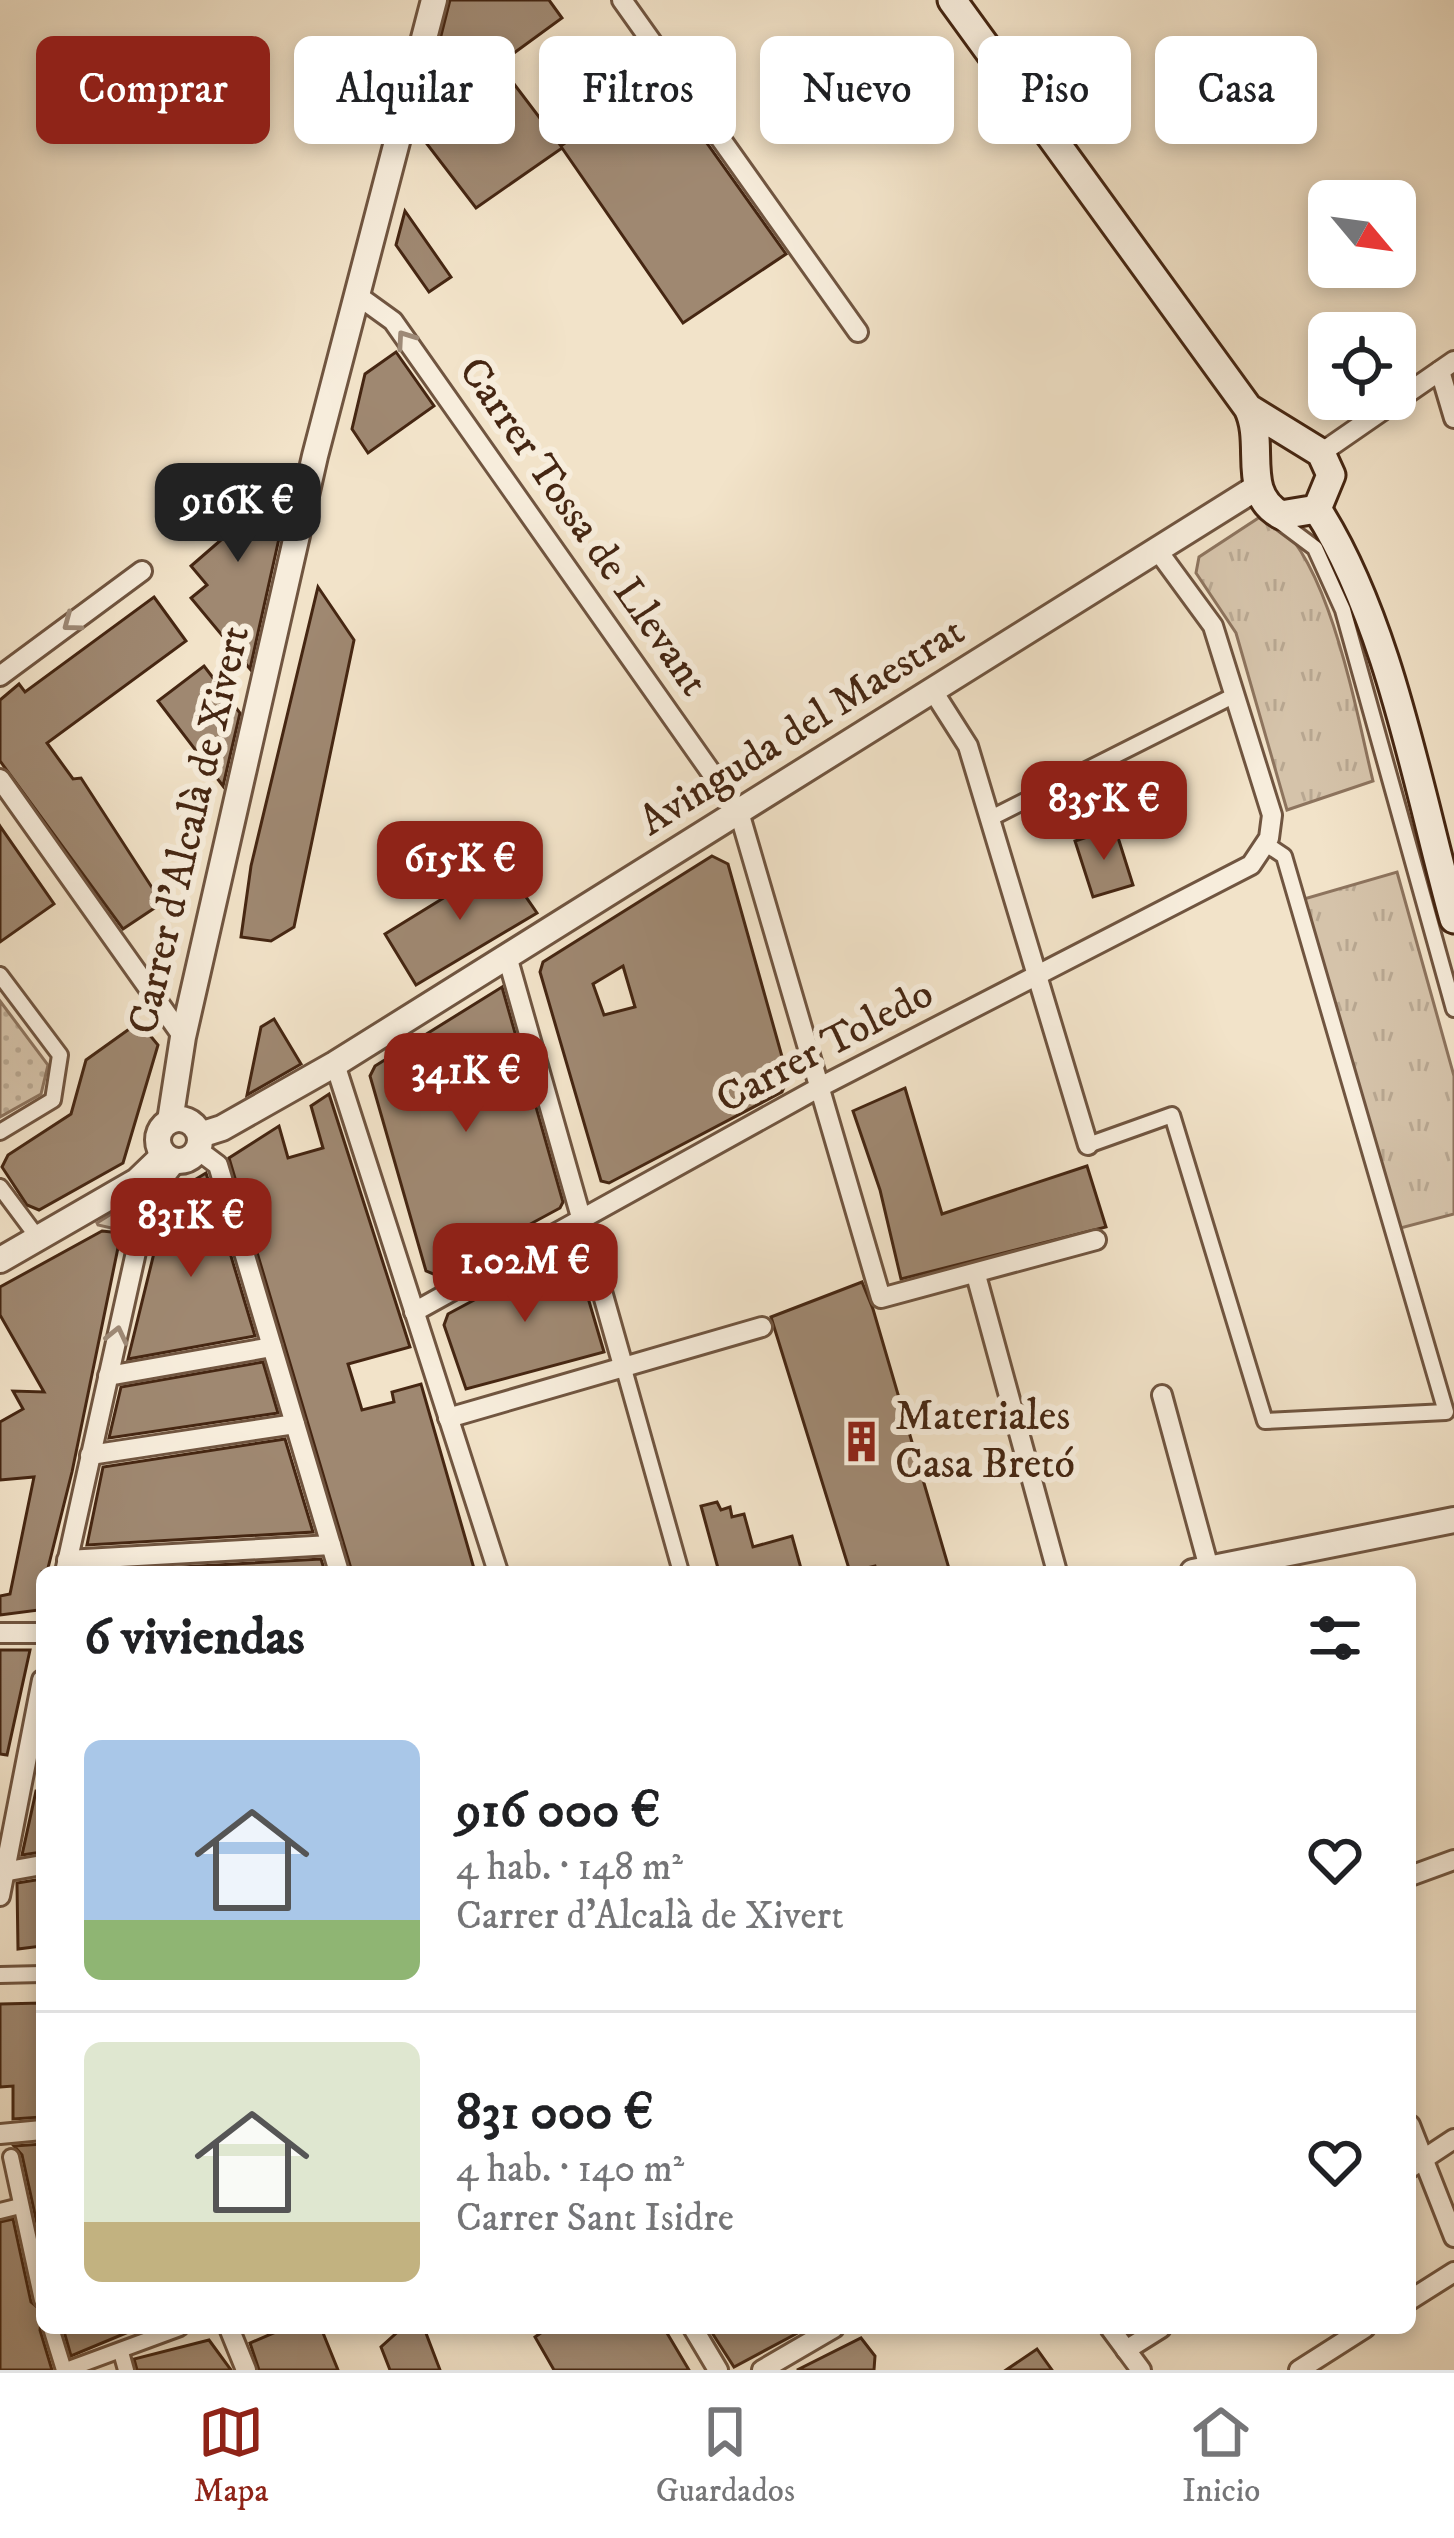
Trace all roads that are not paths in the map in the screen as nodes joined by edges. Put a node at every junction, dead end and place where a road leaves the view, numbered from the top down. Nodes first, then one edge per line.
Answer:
1 (434, 0) edge
2 (622, 0) edge
3 (952, 0) edge
4 (357, 295) junction
5 (858, 332) dead end
6 (1447, 366) edge
7 (1247, 407) junction
8 (1454, 418) edge
9 (1310, 447) junction
10 (1257, 476) junction
11 (1317, 508) junction
12 (1279, 521) dead end
13 (1158, 551) junction
14 (142, 571) dead end
15 (0, 676) edge
16 (933, 692) junction
17 (1234, 695) junction
18 (0, 779) edge
19 (739, 812) junction
20 (989, 818) junction
21 (1266, 844) junction
22 (1454, 919) edge
23 (508, 956) junction
24 (0, 975) edge
25 (1037, 978) junction
26 (1454, 1009) edge
27 (183, 1037) junction
28 (335, 1064) junction
29 (820, 1087) junction
30 (170, 1120) junction
31 (0, 1132) edge
32 (1088, 1144) joint
33 (185, 1150) junction
34 (0, 1187) edge
35 (582, 1219) junction
36 (38, 1238) junction
37 (1096, 1240) dead end
38 (0, 1260) edge
39 (976, 1275) junction
40 (414, 1312) junction
41 (762, 1327) dead end
42 (272, 1347) junction
43 (624, 1369) junction
44 (108, 1376) junction
45 (1162, 1395) dead end
46 (448, 1418) junction
47 (295, 1424) junction
48 (90, 1455) junction
49 (1454, 1520) edge
50 (331, 1545) junction
51 (66, 1566) edge
52 (337, 1566) edge
53 (496, 1566) edge
54 (679, 1566) edge
55 (1055, 1566) edge
56 (1200, 1566) edge
57 (1221, 1566) edge
58 (0, 1633) edge
59 (36, 1634) edge
60 (36, 1709) edge
61 (1454, 1860) edge
62 (36, 1867) edge
63 (1416, 1874) edge
64 (1, 1880) edge
65 (0, 1896) edge
66 (36, 1975) edge
67 (0, 1976) edge
68 (36, 2130) edge
69 (0, 2134) edge
70 (1454, 2139) edge
71 (11, 2157) dead end
72 (1416, 2164) edge
73 (20, 2206) junction
74 (0, 2211) edge
75 (1454, 2237) edge
76 (1454, 2272) edge
77 (36, 2273) edge
78 (1416, 2296) edge
79 (53, 2334) edge
80 (165, 2334) edge
81 (231, 2334) edge
82 (697, 2334) edge
83 (824, 2334) edge
84 (1114, 2334) edge
85 (1156, 2334) edge
86 (1356, 2334) edge
87 (121, 2352) junction
88 (1134, 2364) edge
89 (65, 2370) edge
90 (126, 2370) edge
91 (246, 2370) edge
92 (718, 2370) edge
93 (762, 2370) edge
94 (1299, 2370) edge

1 - 4 street, Carrer d'Alcalà de Xivert
2 - 5 street
3 - 7 main road
19 -> 4 street, Carrer Tossa de Llevant
4 - 27 street, Carrer d'Alcalà de Xivert
6 - 8 street
6 - 9 street
7 - 9 main road
7 - 10 main road
9 - 10 main road
9 - 11 main road
10 - 11 main road
10 - 13 street, Avinguda del Maestrat
11 - 22 main road
12 - 26 street
13 - 16 street, Avinguda del Maestrat
13 - 17 street
14 -> 15 street
16 - 19 street, Avinguda del Maestrat
16 - 20 street
17 - 20 street
17 - 21 street
18 - 27 street
19 - 23 street, Avinguda del Maestrat
19 - 29 street, Carrer Tossa de Llevant
20 - 25 street
21 - 25 street, Carrer Toledo
21 - 32 street
23 - 28 street, Avinguda del Maestrat
23 - 35 street
24 - 31 street
25 - 29 street, Carrer Toledo
25 - 32 street
27 - 30 street, Carrer d'Alcalà de Xivert
28 - 33 street, Avinguda del Maestrat
28 - 40 street
29 - 35 street, Carrer Toledo
29 - 39 street, Carrer Tossa de Llevant
30 - 33 street
30 - 33 street, Carrer d'Alcalà de Xivert
33 - 36 street, Avinguda del Maestrat
33 - 42 street
44 -> 33 street
34 - 36 street
35 - 40 street, Carrer Toledo
35 - 43 street
36 - 38 street, Avinguda del Maestrat
37 - 39 street
39 - 55 street
40 - 46 street
41 - 43 street
42 - 44 street
42 - 47 street
43 - 46 street
43 - 54 street
44 - 48 street
45 - 56 street
46 - 53 street
47 - 48 street
47 - 50 street
48 - 51 street
49 - 57 street
50 - 51 street
50 - 52 street
58 - 59 street
60 - 64 street
61 - 63 street
62 - 64 street
64 - 65 street
66 - 67 street
68 - 69 street
70 - 72 street
71 - 73 street
72 - 75 street
73 - 74 street
73 - 77 street
76 - 78 street
79 - 89 street
80 - 87 street
81 - 91 street
82 - 92 street
83 - 93 street
84 - 88 street
85 - 88 street
86 - 94 street
87 - 89 street
87 - 90 street

